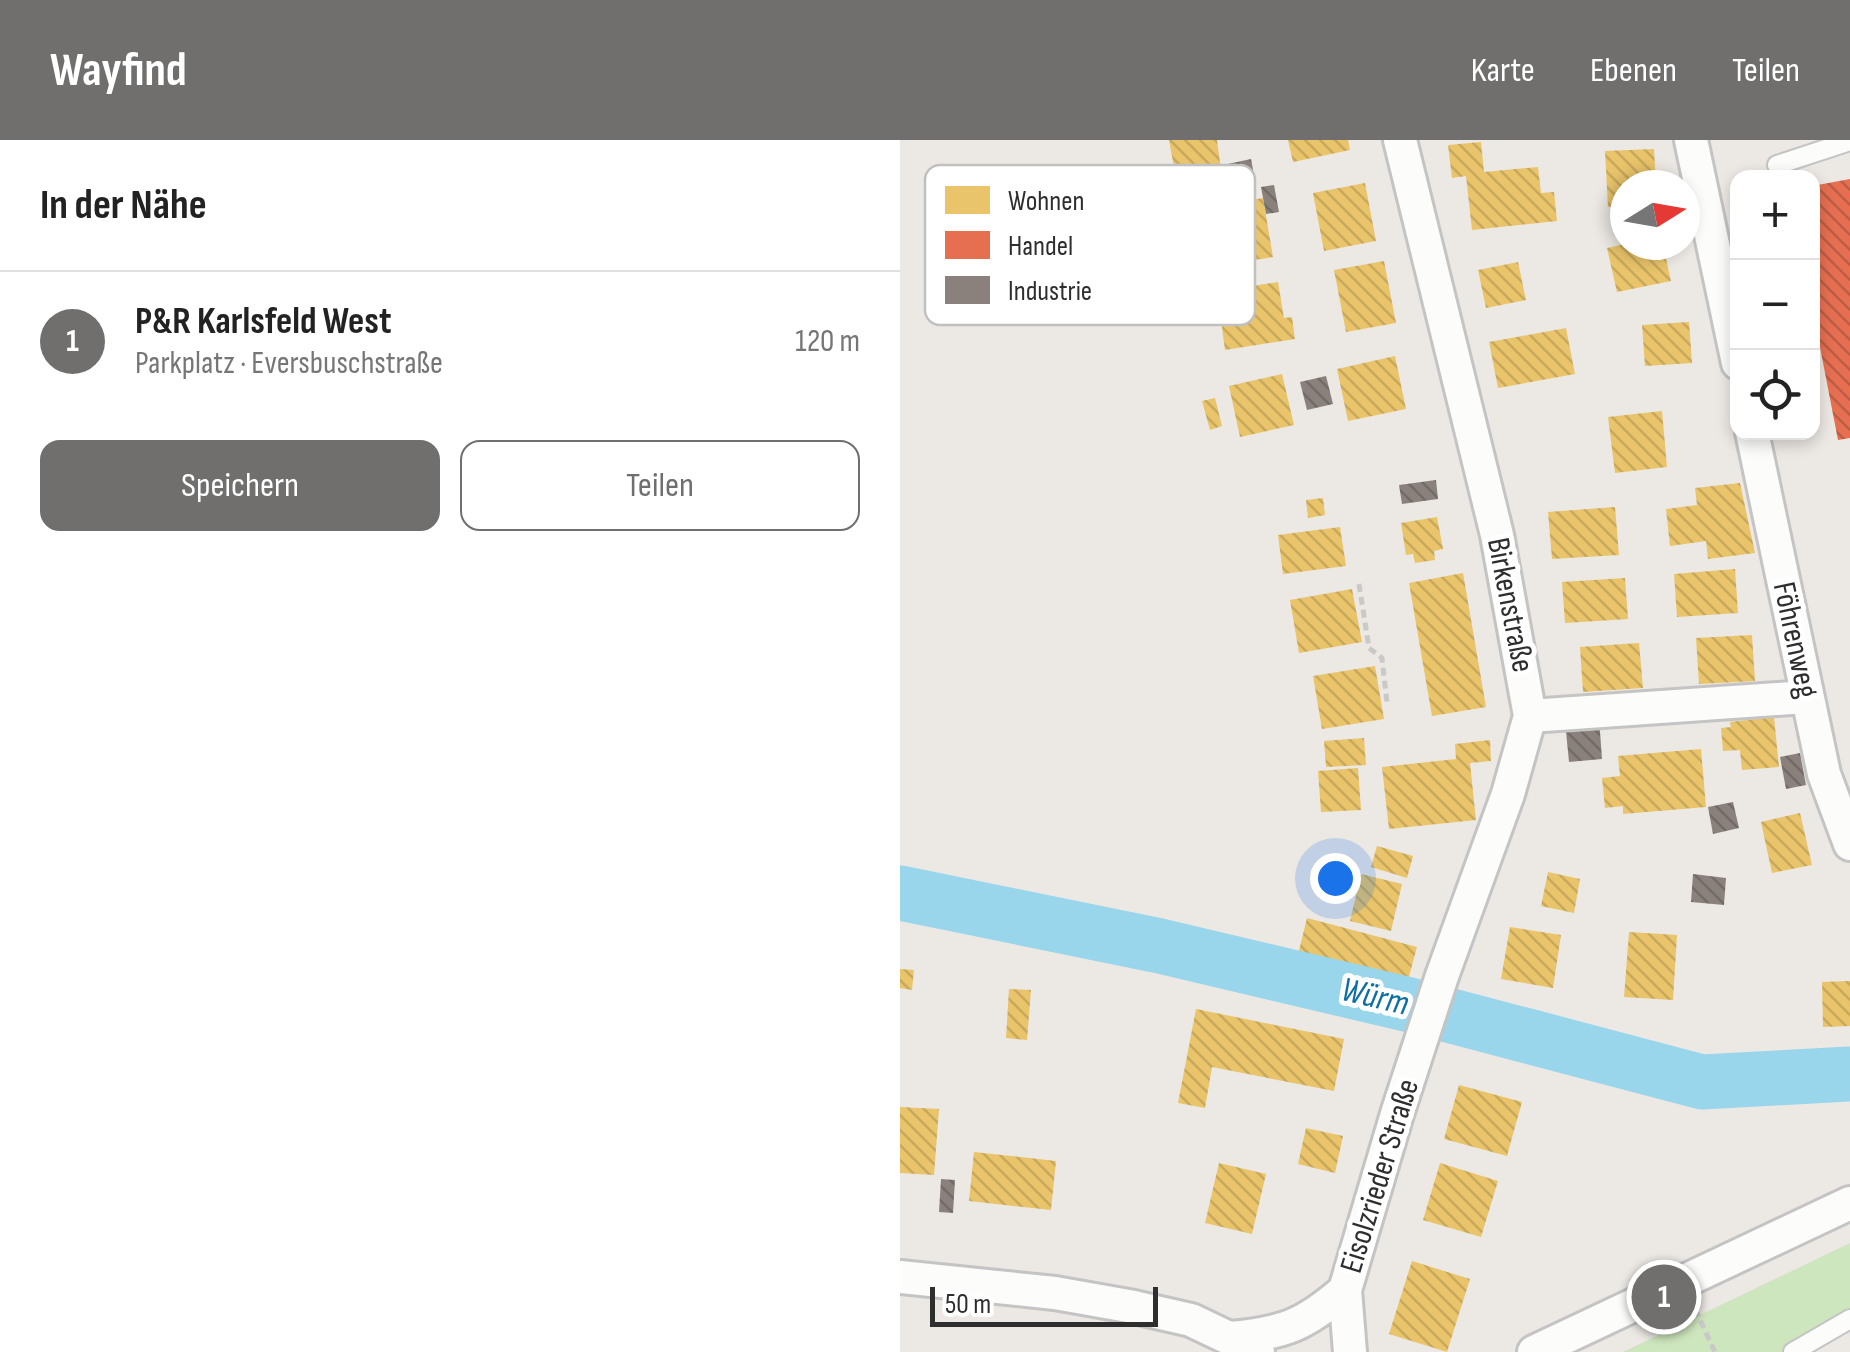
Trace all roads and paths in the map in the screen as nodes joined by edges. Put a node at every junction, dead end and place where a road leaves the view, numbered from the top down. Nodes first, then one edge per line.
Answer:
1 (1400, 140) edge
2 (1692, 140) edge
3 (1850, 141) edge
4 (1777, 165) dead end
5 (1735, 350) edge
6 (1754, 440) edge
7 (1359, 584) dead end
8 (1806, 697) junction
9 (1388, 703) dead end
10 (1530, 716) junction
11 (1850, 844) edge
12 (1417, 1053) joint
13 (1850, 1203) edge
14 (900, 1277) edge
15 (1345, 1290) junction
16 (1850, 1319) edge
17 (1707, 1336) dead end
18 (1244, 1345) edge
19 (1350, 1352) edge
20 (1534, 1352) edge
21 (1715, 1352) edge
22 (1793, 1352) edge

1 - 10 street, Birkenstraße
2 - 5 street
3 - 4 lane
6 - 8 street, Föhrenweg
7 - 9 path
8 - 10 street
8 - 11 street, Föhrenweg
10 - 12 street, Birkenstraße
12 - 15 street, Eisolzrieder Straße
13 - 20 street
14 - 18 street
15 - 18 street, Eisolzrieder Straße
15 - 19 street, Eisolzrieder Straße
16 - 22 lane
17 - 21 path

